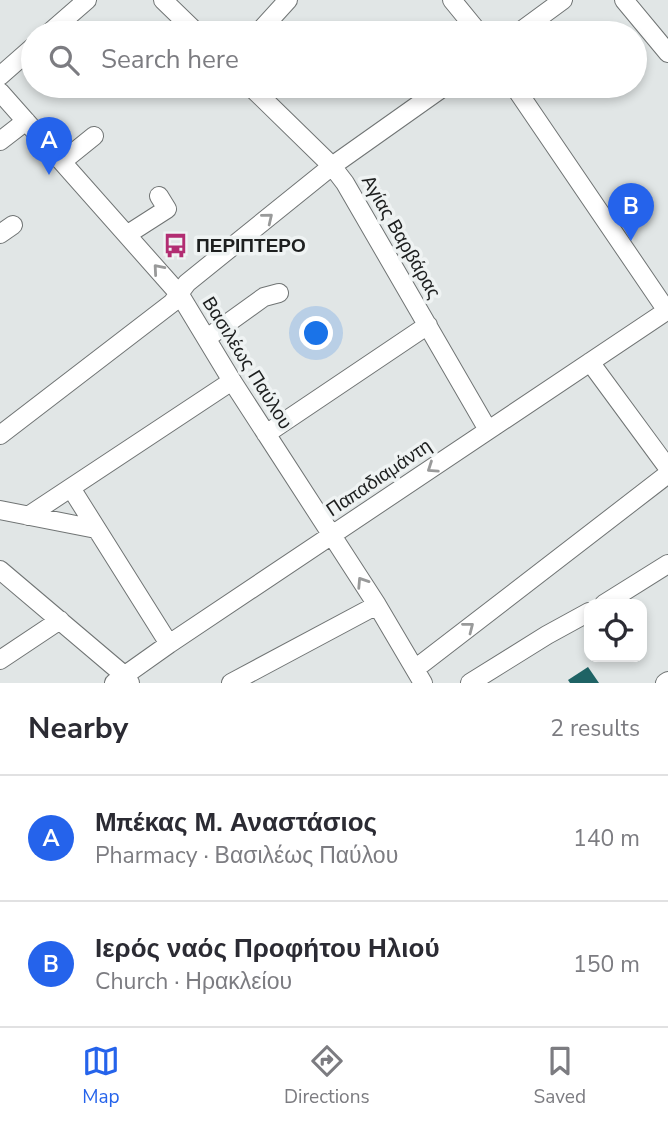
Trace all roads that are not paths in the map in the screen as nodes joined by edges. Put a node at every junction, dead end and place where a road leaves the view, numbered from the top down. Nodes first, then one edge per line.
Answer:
1 (87, 0) edge
2 (163, 0) edge
3 (288, 0) edge
4 (452, 0) edge
5 (564, 0) edge
6 (624, 0) edge
7 (62, 21) edge
8 (185, 21) edge
9 (269, 21) edge
10 (469, 21) edge
11 (535, 21) edge
12 (641, 21) edge
13 (647, 28) edge
14 (668, 53) edge
15 (21, 58) edge
16 (0, 76) edge
17 (0, 92) edge
18 (262, 98) edge
19 (428, 98) edge
20 (522, 98) edge
21 (26, 121) junction
22 (94, 136) dead end
23 (0, 141) edge
24 (63, 161) junction
25 (332, 166) junction
26 (159, 196) dead end
27 (128, 234) junction
28 (279, 293) dead end
29 (180, 295) junction
30 (668, 310) edge
31 (428, 325) junction
32 (207, 338) junction
33 (590, 362) junction
34 (232, 381) junction
35 (488, 430) junction
36 (266, 434) junction
37 (0, 435) edge
38 (668, 468) edge
39 (668, 474) edge
40 (71, 488) junction
41 (0, 510) edge
42 (28, 516) junction
43 (96, 529) junction
44 (332, 535) junction
45 (668, 564) edge
46 (0, 570) edge
47 (612, 599) edge
48 (377, 605) junction
49 (584, 615) edge
50 (60, 620) junction
51 (169, 644) junction
52 (0, 660) edge
53 (419, 676) edge
54 (123, 680) edge
55 (231, 683) edge
56 (470, 683) edge

1 - 7 street
2 - 8 street
3 - 9 street
4 - 10 street
5 - 11 street
6 - 12 street
13 - 14 street
15 - 16 street
17 - 21 street, Βασιλέως Παύλου
18 - 25 street, Αγίας Βαρβάρας
19 - 25 street
20 - 30 street
21 - 23 street
21 - 24 street, Βασιλέως Παύλου
22 - 24 street
24 - 27 street, Βασιλέως Παύλου
29 -> 25 street
25 - 31 street, Αγίας Βαρβάρας
26 - 27 street
29 -> 27 street, Βασιλέως Παύλου
28 - 32 street
29 - 32 street, Βασιλέως Παύλου
29 - 37 street
30 - 33 street, Παπαδιαμάντη
31 - 35 street, Αγίας Βαρβάρας
31 - 36 street
32 - 34 street, Βασιλέως Παύλου
33 - 35 street, Παπαδιαμάντη
33 - 38 street
34 - 36 street, Βασιλέως Παύλου
34 - 40 street
35 -> 44 street, Παπαδιαμάντη
36 - 44 street, Βασιλέως Παύλου
53 -> 39 street
40 - 42 street
40 - 43 street
41 - 42 street
42 - 43 street
43 - 51 street
48 -> 44 street, Βασιλέως Παύλου
44 - 51 street, Παπαδιαμάντη
45 - 47 street
46 - 50 street
48 - 53 street, Βασιλέως Παύλου
48 - 55 street
49 - 56 street
50 - 52 street
50 - 54 street
51 - 54 street, Παπαδιαμάντη

